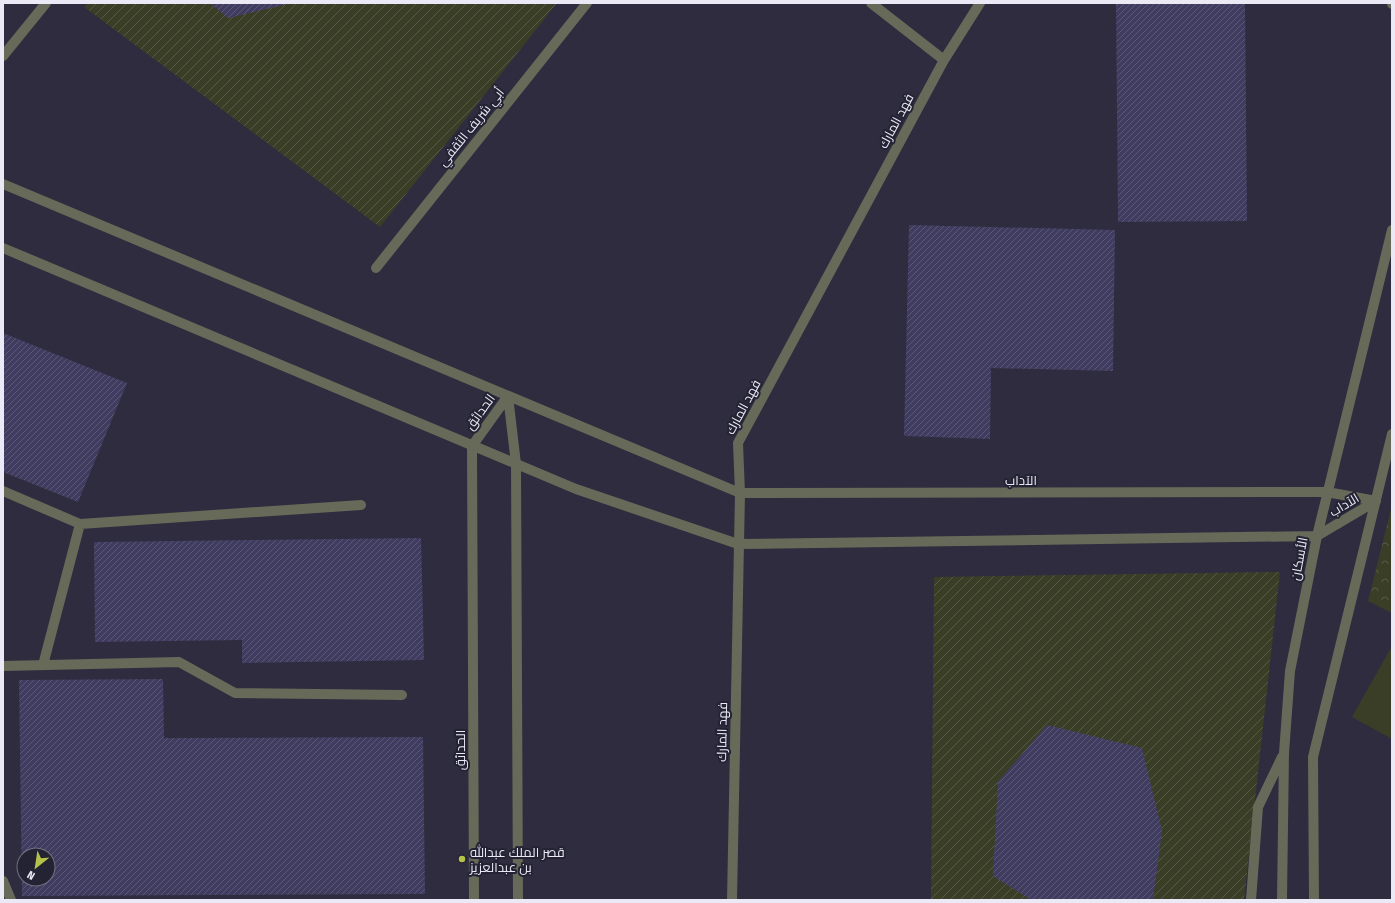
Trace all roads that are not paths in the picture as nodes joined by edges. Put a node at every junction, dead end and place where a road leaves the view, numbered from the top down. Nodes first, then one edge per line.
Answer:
1 (46, 3) edge
2 (587, 3) edge
3 (871, 3) edge
4 (980, 3) edge
5 (3, 56) edge
6 (944, 60) junction
7 (3, 184) edge
8 (1392, 230) edge
9 (3, 248) edge
10 (376, 268) dead end
11 (508, 396) junction
12 (1392, 434) edge
13 (472, 446) junction
14 (516, 464) junction
15 (3, 491) edge
16 (1327, 492) junction
17 (740, 494) junction
18 (1376, 501) junction
19 (361, 505) dead end
20 (80, 524) junction
21 (1316, 536) junction
22 (738, 544) junction
23 (43, 665) junction
24 (3, 666) edge
25 (402, 695) dead end
26 (1284, 753) junction
27 (3, 882) edge
28 (11, 900) edge
29 (474, 900) edge
30 (518, 900) edge
31 (732, 900) edge
32 (1252, 900) edge
33 (1282, 900) edge
34 (1314, 900) edge

1 - 5 street
2 - 10 street, أبي شريف الثقفي
3 - 6 street
4 - 6 street, فهد المارك
6 - 17 street, فهد المارك
7 - 11 street
8 - 16 street, الأسكان
9 - 13 street, الآداب
11 - 13 street, الحدائق
11 - 14 street, الحدائق
11 - 17 street
12 - 18 street
13 - 14 street, الآداب
13 - 29 street, الحدائق
14 - 22 street, الآداب
14 - 30 street, الحدائق
15 - 20 street
16 - 17 street, الآداب
16 - 18 street, الآداب
16 - 21 street, الأسكان
17 - 22 street, فهد المارك
18 - 21 street, الآداب
18 - 34 street
19 - 20 street
20 - 23 street
21 - 22 street, الآداب
21 - 26 street, الأسكان
22 - 31 street, فهد المارك
23 - 24 street
23 - 25 street
26 - 32 street
26 - 33 street, الأسكان
27 - 28 street

